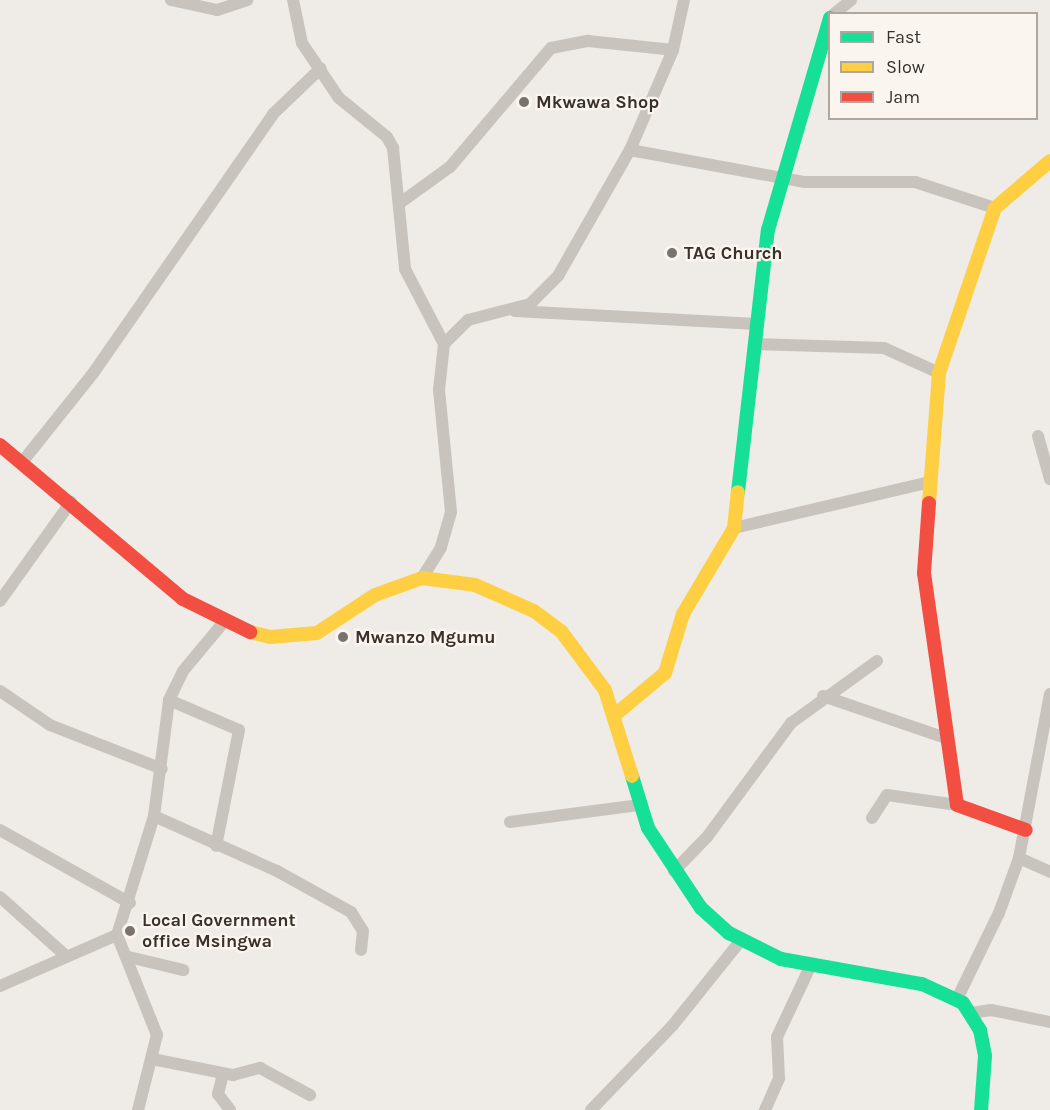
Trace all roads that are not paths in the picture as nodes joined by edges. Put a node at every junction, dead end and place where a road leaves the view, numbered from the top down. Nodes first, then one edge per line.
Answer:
1 (171, 0) edge
2 (247, 0) edge
3 (293, 0) edge
4 (684, 0) edge
5 (851, 0) edge
6 (836, 12) edge
7 (828, 24) edge
8 (673, 50) junction
9 (321, 68) junction
10 (630, 150) junction
11 (1050, 161) edge
12 (781, 176) junction
13 (400, 203) junction
14 (994, 208) junction
15 (511, 310) junction
16 (758, 324) junction
17 (444, 344) junction
18 (756, 344) junction
19 (939, 373) junction
20 (1038, 436) dead end
21 (0, 445) edge
22 (23, 461) junction
23 (1050, 479) edge
24 (930, 482) junction
25 (71, 502) junction
26 (734, 528) junction
27 (422, 578) junction
28 (0, 601) edge
29 (223, 623) junction
30 (877, 661) dead end
31 (0, 691) edge
32 (1050, 694) edge
33 (823, 696) junction
34 (169, 700) junction
35 (615, 714) junction
36 (946, 738) junction
37 (162, 769) junction
38 (640, 805) junction
39 (957, 805) junction
40 (154, 816) junction
41 (872, 818) dead end
42 (510, 822) dead end
43 (0, 830) edge
44 (1026, 830) junction
45 (216, 846) junction
46 (1019, 858) junction
47 (674, 871) junction
48 (1050, 872) edge
49 (0, 897) edge
50 (130, 903) junction
51 (117, 935) junction
52 (741, 940) junction
53 (361, 950) dead end
54 (66, 956) junction
55 (129, 957) junction
56 (810, 967) junction
57 (183, 970) dead end
58 (0, 986) edge
59 (957, 999) junction
60 (972, 1013) junction
61 (1050, 1022) edge
62 (152, 1059) junction
63 (223, 1074) junction
64 (310, 1095) dead end
65 (594, 1109) edge
66 (138, 1110) edge
67 (230, 1110) edge
68 (765, 1110) edge
69 (981, 1110) edge

1 - 2 street
3 - 9 street
4 - 8 street
5 - 6 street
7 - 12 street
8 - 10 street
8 - 13 street
9 - 13 street
9 - 22 street
10 - 12 street
10 - 15 street
11 - 14 street
12 - 14 street
12 - 16 street
13 - 17 street
14 - 19 street
15 - 16 street
15 - 17 street
16 - 18 street
17 - 27 street
18 - 19 street
18 - 26 street
19 - 24 street
20 - 23 street
21 - 22 street
22 - 25 street
24 - 26 street
24 - 36 street
25 - 28 street
25 - 29 street
26 - 35 street
27 - 29 street
27 - 35 street
29 - 34 street
30 - 33 street
31 - 37 street
32 - 44 street
33 - 36 street
33 - 47 street
34 - 37 street
34 - 45 street
35 - 38 street
36 - 39 street
37 - 40 street
38 - 42 street
38 - 47 street
39 - 41 street
39 - 44 street
40 - 45 street
40 - 50 street
43 - 50 street
44 - 46 street
45 - 53 street
46 - 48 street
46 - 59 street
47 - 52 street
49 - 54 street
50 - 51 street
51 - 54 street
51 - 55 street
52 - 56 street
52 - 65 street
54 - 58 street
55 - 57 street
55 - 62 street
56 - 59 street
56 - 68 street
59 - 60 street
60 - 61 street
60 - 69 street
62 - 63 street
62 - 66 street
63 - 64 street
63 - 67 street

